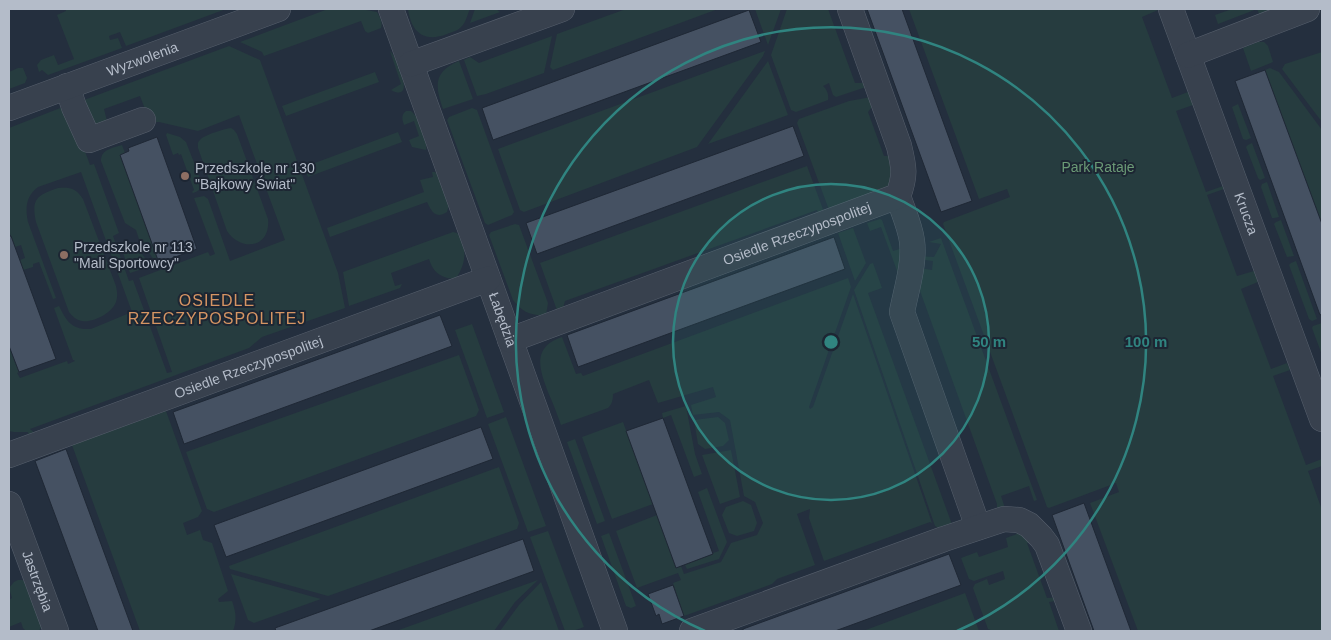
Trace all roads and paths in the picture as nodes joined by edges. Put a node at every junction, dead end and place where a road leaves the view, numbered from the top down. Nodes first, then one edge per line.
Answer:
1 (278, 9) edge
2 (391, 9) edge
3 (562, 9) edge
4 (850, 9) edge
5 (1171, 9) edge
6 (1307, 9) edge
7 (1188, 55) junction
8 (411, 64) junction
9 (67, 86) junction
10 (9, 108) edge
11 (143, 120) dead end
12 (898, 196) junction
13 (488, 279) junction
14 (510, 340) junction
15 (1322, 418) edge
16 (9, 455) edge
17 (9, 504) edge
18 (978, 527) junction
19 (56, 631) edge
20 (615, 631) edge
21 (692, 631) edge
22 (1079, 631) edge

1 - 9 street, Wyzwolenia
2 - 8 street, Łabędzia
3 - 8 street
4 - 12 street
5 - 7 street, Krucza
6 - 7 street
7 - 15 street, Krucza
8 - 13 street, Łabędzia
9 - 10 street, Wyzwolenia
9 - 11 street
12 - 14 street, Osiedle Rzeczypospolitej
12 - 18 street
13 - 14 street, Łabędzia
13 - 16 street, Osiedle Rzeczypospolitej
14 - 20 street, Łabędzia
17 - 19 street, Jastrzębia
18 - 21 street
18 - 22 street

